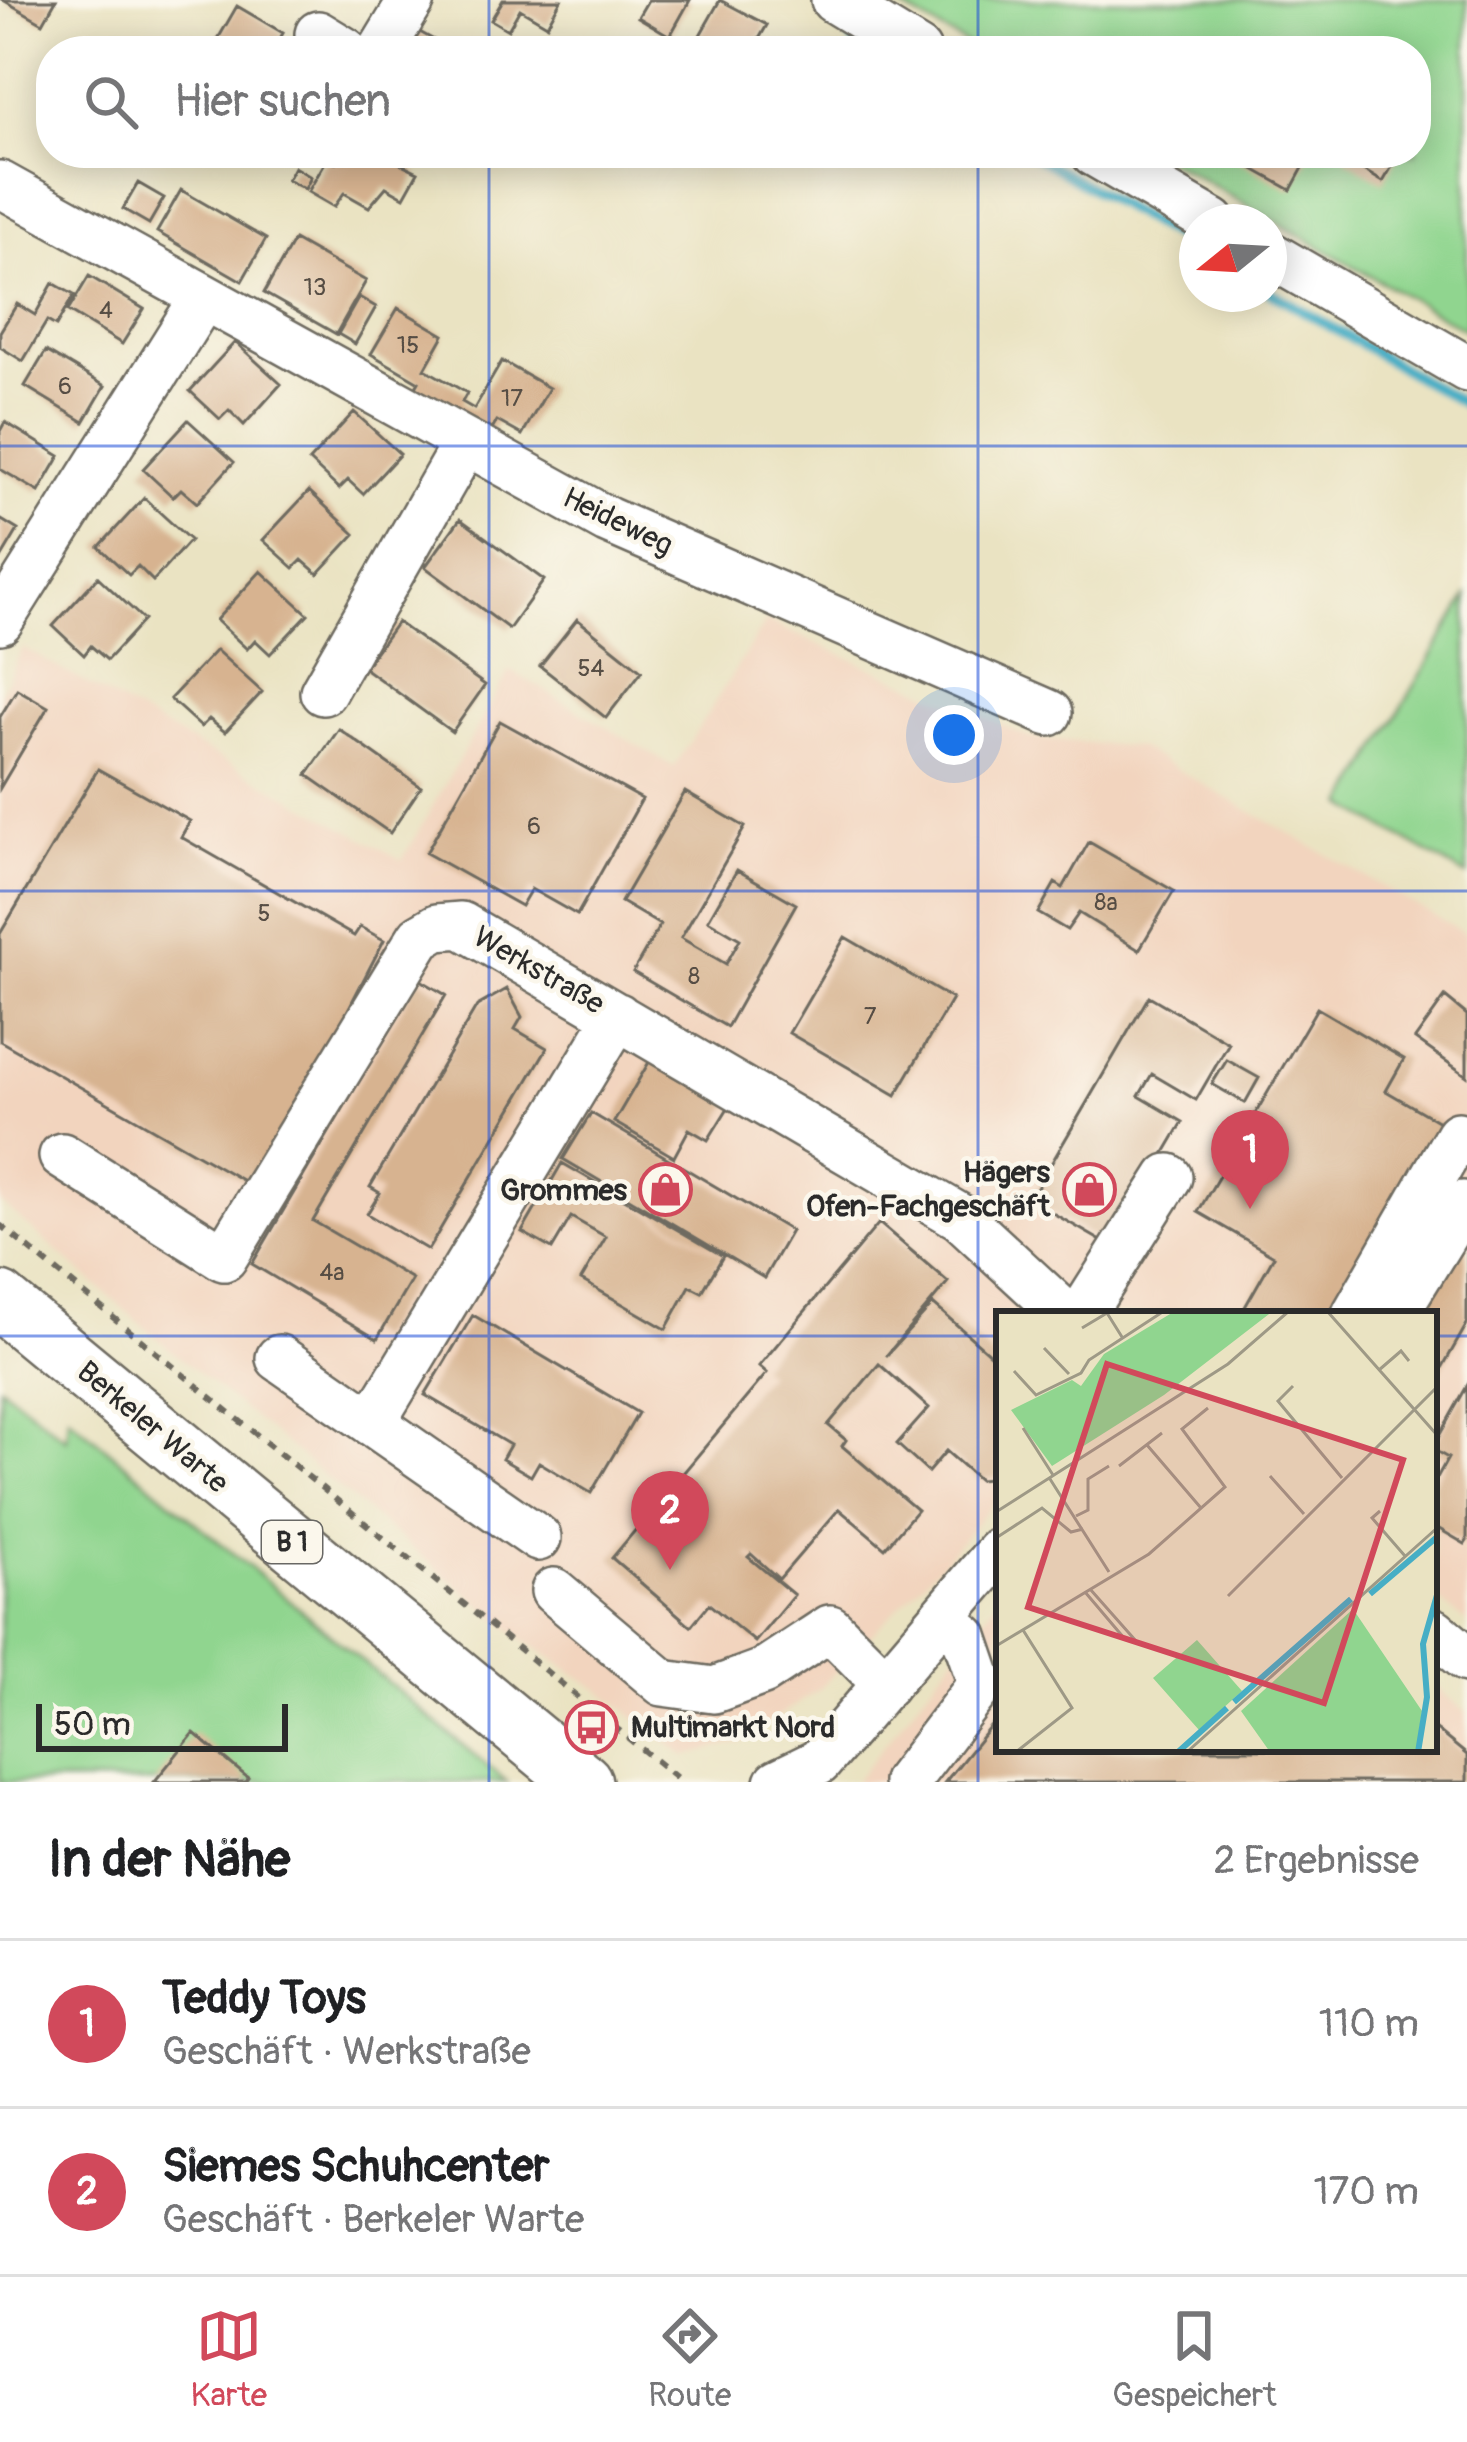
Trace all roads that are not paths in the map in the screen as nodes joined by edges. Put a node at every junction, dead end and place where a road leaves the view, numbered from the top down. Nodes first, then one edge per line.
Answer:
1 (412, 0) edge
2 (834, 0) edge
3 (390, 36) edge
4 (893, 36) edge
5 (1120, 168) edge
6 (0, 184) edge
7 (1182, 204) edge
8 (1287, 264) edge
9 (203, 298) junction
10 (1467, 369) edge
11 (466, 442) junction
12 (0, 621) edge
13 (323, 692) dead end
14 (1049, 713) dead end
15 (618, 1016) junction
16 (1458, 1135) dead end
17 (62, 1156) dead end
18 (1169, 1177) dead end
19 (1463, 1204) dead end
20 (0, 1301) edge
21 (1062, 1311) edge
22 (1084, 1311) edge
23 (1357, 1311) edge
24 (1397, 1311) edge
25 (278, 1358) dead end
26 (372, 1423) junction
27 (538, 1538) dead end
28 (996, 1555) edge
29 (554, 1591) dead end
30 (942, 1619) junction
31 (1437, 1633) edge
32 (1467, 1659) edge
33 (886, 1684) junction
34 (816, 1772) edge
35 (583, 1782) edge
36 (778, 1782) edge
37 (906, 1782) edge

1 - 3 street
2 - 4 street
5 - 7 street
6 - 9 street, Heideweg
8 - 10 street
9 - 11 street, Heideweg
9 - 12 street
11 - 13 street
11 - 14 street, Heideweg
15 - 17 street, Werkstraße
15 - 21 street, Werkstraße
15 - 26 street
16 - 23 street
18 - 22 street
19 - 24 street
20 - 35 main road, Berkeler Warte / B 1
25 - 26 street
26 - 27 street
28 - 30 street
29 - 33 street
30 - 33 street
30 - 37 street
31 - 32 street
33 - 34 street
34 - 36 street

